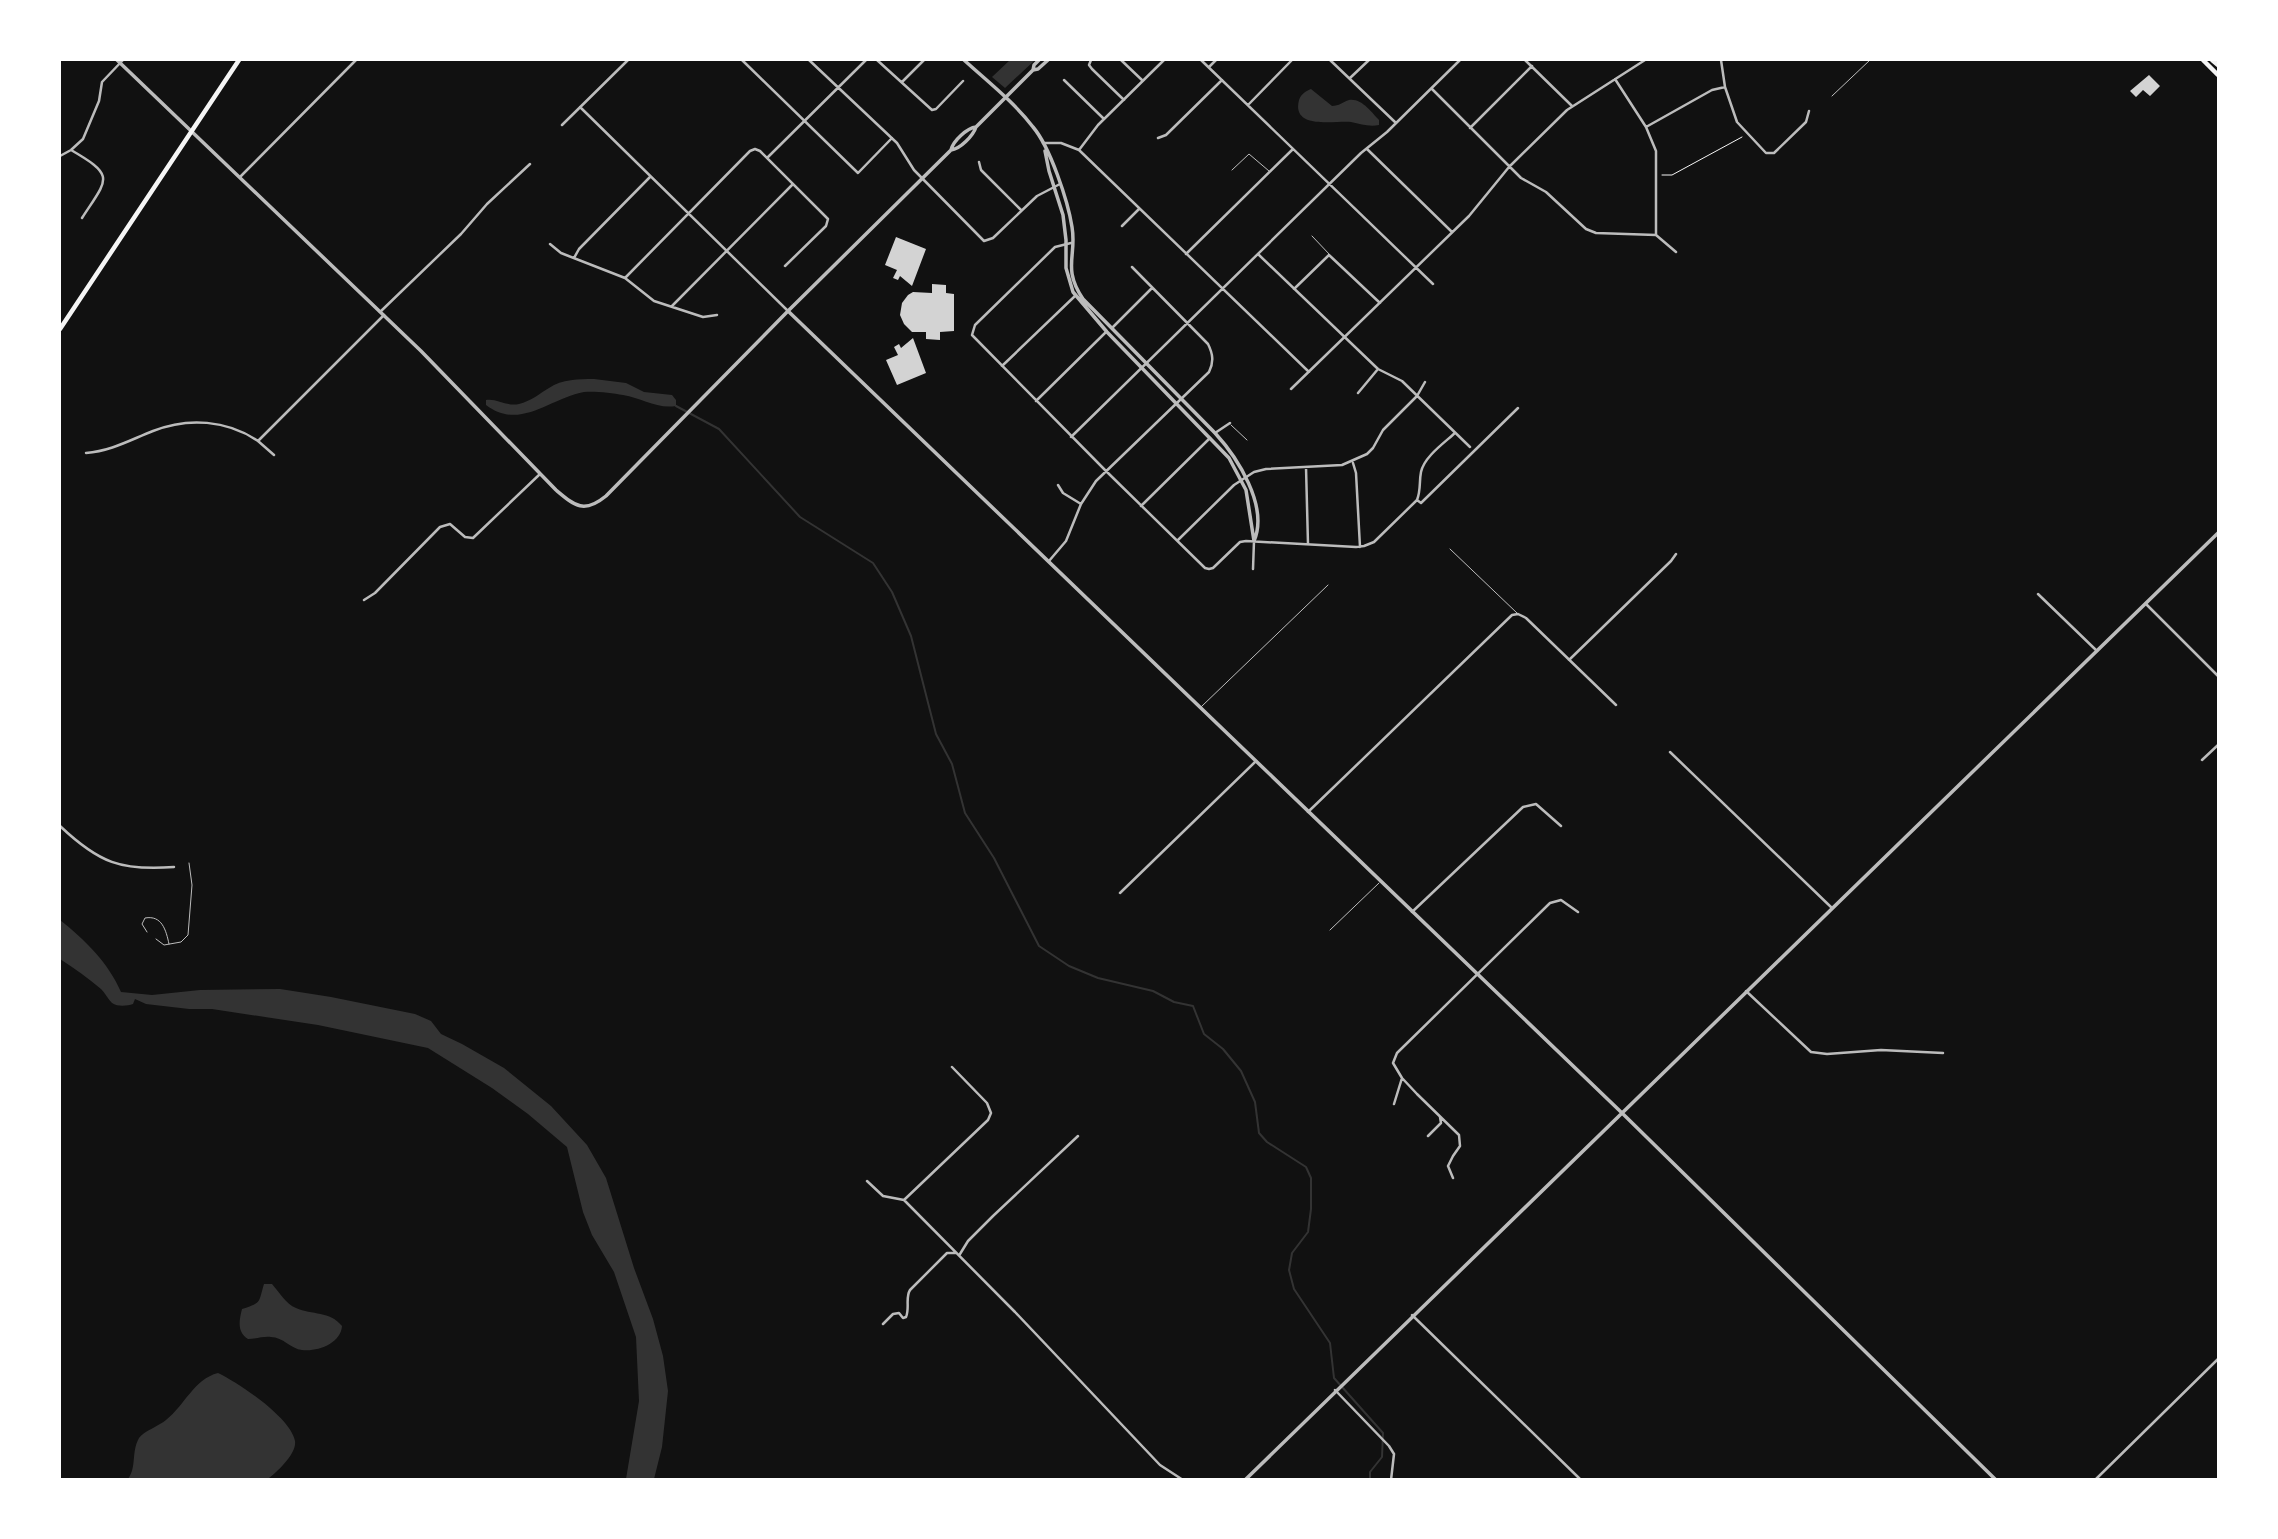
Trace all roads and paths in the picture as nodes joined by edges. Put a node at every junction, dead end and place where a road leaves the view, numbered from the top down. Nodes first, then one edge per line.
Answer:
1 (120, 60) edge
2 (239, 60) edge
3 (356, 60) edge
4 (628, 60) edge
5 (742, 60) edge
6 (809, 60) edge
7 (866, 60) edge
8 (877, 60) edge
9 (924, 60) edge
10 (964, 60) edge
11 (1040, 60) edge
12 (1048, 60) edge
13 (1091, 60) edge
14 (1121, 60) edge
15 (1162, 60) edge
16 (1201, 60) edge
17 (1216, 60) edge
18 (1292, 60) edge
19 (1330, 60) edge
20 (1369, 60) edge
21 (1460, 60) edge
22 (1525, 60) edge
23 (1645, 60) edge
24 (1721, 60) edge
25 (1870, 60) edge
26 (2203, 60) edge
27 (2212, 60) edge
28 (2218, 65) edge
29 (1532, 66) junction
30 (1209, 67) junction
31 (1033, 70) junction
32 (2218, 75) edge
33 (1350, 78) junction
34 (1615, 79) junction
35 (1064, 80) dead end
36 (1222, 80) junction
37 (963, 81) dead end
38 (1143, 81) junction
39 (902, 83) junction
40 (1726, 87) junction
41 (838, 88) junction
42 (1431, 89) junction
43 (1832, 96) dead end
44 (1004, 98) junction
45 (1124, 100) junction
46 (1248, 105) junction
47 (1572, 106) junction
48 (580, 107) junction
49 (1809, 111) dead end
50 (1104, 119) junction
51 (805, 121) junction
52 (1396, 123) junction
53 (562, 125) dead end
54 (1646, 127) junction
55 (1470, 128) junction
56 (191, 130) junction
57 (1748, 135) junction
58 (892, 138) junction
59 (1158, 138) dead end
60 (1043, 143) junction
61 (1293, 149) junction
62 (1367, 149) junction
63 (71, 150) junction
64 (1079, 150) junction
65 (60, 156) edge
66 (767, 158) junction
67 (979, 162) dead end
68 (530, 164) dead end
69 (1509, 167) junction
70 (1232, 170) dead end
71 (1270, 172) junction
72 (1657, 175) junction
73 (240, 177) junction
74 (650, 177) junction
75 (922, 179) junction
76 (793, 184) junction
77 (1330, 184) junction
78 (1057, 185) junction
79 (1139, 209) junction
80 (1021, 210) junction
81 (688, 214) junction
82 (82, 218) dead end
83 (1122, 226) dead end
84 (1452, 232) junction
85 (1656, 235) junction
86 (1312, 236) dead end
87 (1069, 243) junction
88 (550, 244) dead end
89 (726, 251) junction
90 (1676, 252) dead end
91 (1186, 254) junction
92 (1258, 254) junction
93 (1331, 256) junction
94 (574, 258) junction
95 (785, 266) dead end
96 (1132, 267) dead end
97 (1416, 268) junction
98 (625, 278) junction
99 (1433, 284) dead end
100 (1152, 288) junction
101 (1223, 289) junction
102 (1294, 289) junction
103 (1077, 294) junction
104 (1380, 303) junction
105 (672, 306) junction
106 (788, 311) junction
107 (382, 314) junction
108 (717, 315) dead end
109 (1187, 323) junction
110 (1112, 328) junction
111 (60, 329) edge
112 (1107, 332) junction
113 (1344, 338) junction
114 (1146, 363) junction
115 (1002, 366) junction
116 (1142, 368) junction
117 (1378, 369) junction
118 (1309, 372) junction
119 (1425, 382) dead end
120 (1291, 389) dead end
121 (1358, 393) dead end
122 (1417, 396) junction
123 (1181, 399) junction
124 (1036, 401) junction
125 (1177, 403) junction
126 (1518, 408) dead end
127 (1230, 424) joint
128 (1215, 433) junction
129 (1455, 433) junction
130 (1071, 437) junction
131 (1210, 438) junction
132 (1247, 440) dead end
133 (258, 441) junction
134 (1470, 447) dead end
135 (86, 453) dead end
136 (274, 455) dead end
137 (1353, 462) junction
138 (1306, 467) junction
139 (1106, 471) junction
140 (540, 474) junction
141 (1244, 478) junction
142 (1058, 485) dead end
143 (1417, 500) junction
144 (1081, 504) junction
145 (1141, 506) junction
146 (2218, 533) edge
147 (1177, 541) junction
148 (1254, 541) junction
149 (1308, 544) junction
150 (1360, 547) junction
151 (1450, 549) dead end
152 (1676, 554) dead end
153 (1048, 562) junction
154 (1253, 569) dead end
155 (1328, 585) dead end
156 (2038, 594) dead end
157 (364, 600) dead end
158 (2146, 604) junction
159 (1518, 614) junction
160 (2097, 651) junction
161 (1569, 660) junction
162 (2218, 676) edge
163 (1616, 705) dead end
164 (1200, 708) junction
165 (2218, 745) edge
166 (1670, 752) dead end
167 (2202, 760) dead end
168 (1255, 762) junction
169 (1308, 812) junction
170 (60, 826) edge
171 (1561, 826) dead end
172 (189, 863) dead end
173 (174, 867) dead end
174 (1380, 881) junction
175 (1120, 893) dead end
176 (1832, 908) junction
177 (1412, 912) junction
178 (1577, 912) dead end
179 (1330, 930) dead end
180 (147, 932) dead end
181 (156, 939) dead end
182 (169, 945) junction
183 (1478, 975) junction
184 (1746, 991) junction
185 (1942, 1054) dead end
186 (952, 1067) dead end
187 (1402, 1078) junction
188 (1394, 1104) dead end
189 (1621, 1112) junction
190 (1440, 1117) junction
191 (1078, 1136) dead end
192 (1428, 1136) dead end
193 (1453, 1178) dead end
194 (867, 1181) dead end
195 (904, 1200) junction
196 (959, 1255) junction
197 (1412, 1315) junction
198 (883, 1324) dead end
199 (2218, 1359) edge
200 (1335, 1390) junction
201 (1184, 1479) edge
202 (1245, 1479) edge
203 (1391, 1479) edge
204 (1581, 1479) edge
205 (1996, 1479) edge
206 (2095, 1479) edge

1 - 56 street
1 - 63 street
2 - 56 main road
3 - 73 street
4 - 48 street
5 - 51 street
6 - 41 street
7 - 41 street
8 - 39 street
9 - 39 street
10 - 44 street
11 - 31 street
12 - 31 street
13 - 45 street
14 - 38 street
15 - 38 street
16 - 30 street
17 - 30 street
18 - 46 street
19 - 33 street
20 - 33 street
21 - 42 street
22 - 29 street
23 - 34 street
24 - 40 street
25 - 43 lane
26 - 32 main road
27 - 28 main road
29 - 47 street
29 - 55 street
30 - 36 street
31 - 44 street
33 - 52 street
34 - 47 street
34 - 54 street
35 - 50 street
36 - 46 street
36 - 59 street
37 - 39 street
38 - 45 street
40 - 54 street
40 - 57 street
41 - 51 street
41 - 58 street
42 - 52 street
42 - 55 street
44 - 60 street
44 - 75 street
45 - 50 street
46 - 61 street
47 - 69 street
48 - 53 street
48 - 74 street
49 - 57 street
50 - 64 street
51 - 58 street
51 - 66 street
52 - 62 street
54 - 72 street
55 - 69 street
56 - 73 street
56 - 111 main road
57 - 72 path
58 - 75 street
60 - 64 street
60 - 78 street
61 - 71 street
61 - 77 street
62 - 77 street
62 - 84 street
63 - 65 street
63 - 82 street
64 - 79 street
66 - 76 street
66 - 81 street
67 - 80 street
68 - 107 street
69 - 84 street
69 - 85 street
70 - 71 lane
71 - 91 street
72 - 85 street
73 - 107 street
74 - 81 street
74 - 94 street
75 - 80 street
75 - 106 street
76 - 89 street
76 - 95 street
77 - 92 street
77 - 97 street
78 - 80 street
78 - 87 street
79 - 83 street
79 - 91 street
81 - 89 street
81 - 98 street
84 - 97 street
85 - 90 street
86 - 93 lane
87 - 103 street
87 - 115 street
88 - 94 street
89 - 105 street
89 - 106 street
91 - 101 street
92 - 101 street
92 - 102 street
93 - 102 street
93 - 104 street
94 - 98 street
96 - 100 street
97 - 99 street
97 - 104 street
98 - 105 street
100 - 109 street
100 - 110 street
101 - 109 street
101 - 118 street
102 - 113 street
103 - 110 street
103 - 112 street
103 - 115 street
104 - 113 street
105 - 108 street
106 - 140 street
106 - 153 street
107 - 133 street
107 - 140 street
109 - 114 street
109 - 123 street
110 - 114 street
112 - 116 street
112 - 124 street
113 - 117 street
113 - 118 street
114 - 116 street
114 - 123 street
115 - 124 street
116 - 125 street
116 - 130 street
117 - 121 street
117 - 122 street
118 - 120 street
119 - 122 street
122 - 129 street
122 - 137 street
123 - 125 street
123 - 128 street
124 - 130 street
125 - 131 street
125 - 139 street
126 - 143 street
127 - 128 street
127 - 132 lane
128 - 141 street
129 - 134 street
129 - 143 street
130 - 139 street
131 - 141 street
131 - 145 street
133 - 135 street
133 - 136 street
137 - 138 street
137 - 150 street
138 - 141 street
138 - 149 street
139 - 144 street
139 - 145 street
140 - 157 street
141 - 147 street
141 - 148 street
142 - 144 street
143 - 150 street
144 - 153 street
145 - 147 street
146 - 158 street
147 - 148 street
148 - 149 street
148 - 154 street
149 - 150 street
151 - 159 lane
152 - 161 street
153 - 164 street
155 - 164 lane
156 - 160 street
158 - 160 street
158 - 162 street
159 - 161 street
159 - 169 street
160 - 176 street
161 - 163 street
164 - 168 street
165 - 167 street
166 - 176 street
168 - 169 street
168 - 175 street
169 - 174 street
170 - 173 street
171 - 177 street
172 - 182 lane
174 - 177 street
174 - 179 lane
176 - 184 street
177 - 183 street
178 - 183 street
180 - 182 lane
181 - 182 lane
183 - 187 street
183 - 189 street
184 - 185 street
184 - 189 street
186 - 195 street
187 - 188 street
187 - 190 street
189 - 197 street
189 - 205 street
190 - 192 street
190 - 193 street
191 - 196 street
194 - 195 street
195 - 196 street
196 - 198 street
196 - 201 street
197 - 200 street
197 - 204 street
199 - 206 street
200 - 202 street
200 - 203 street

